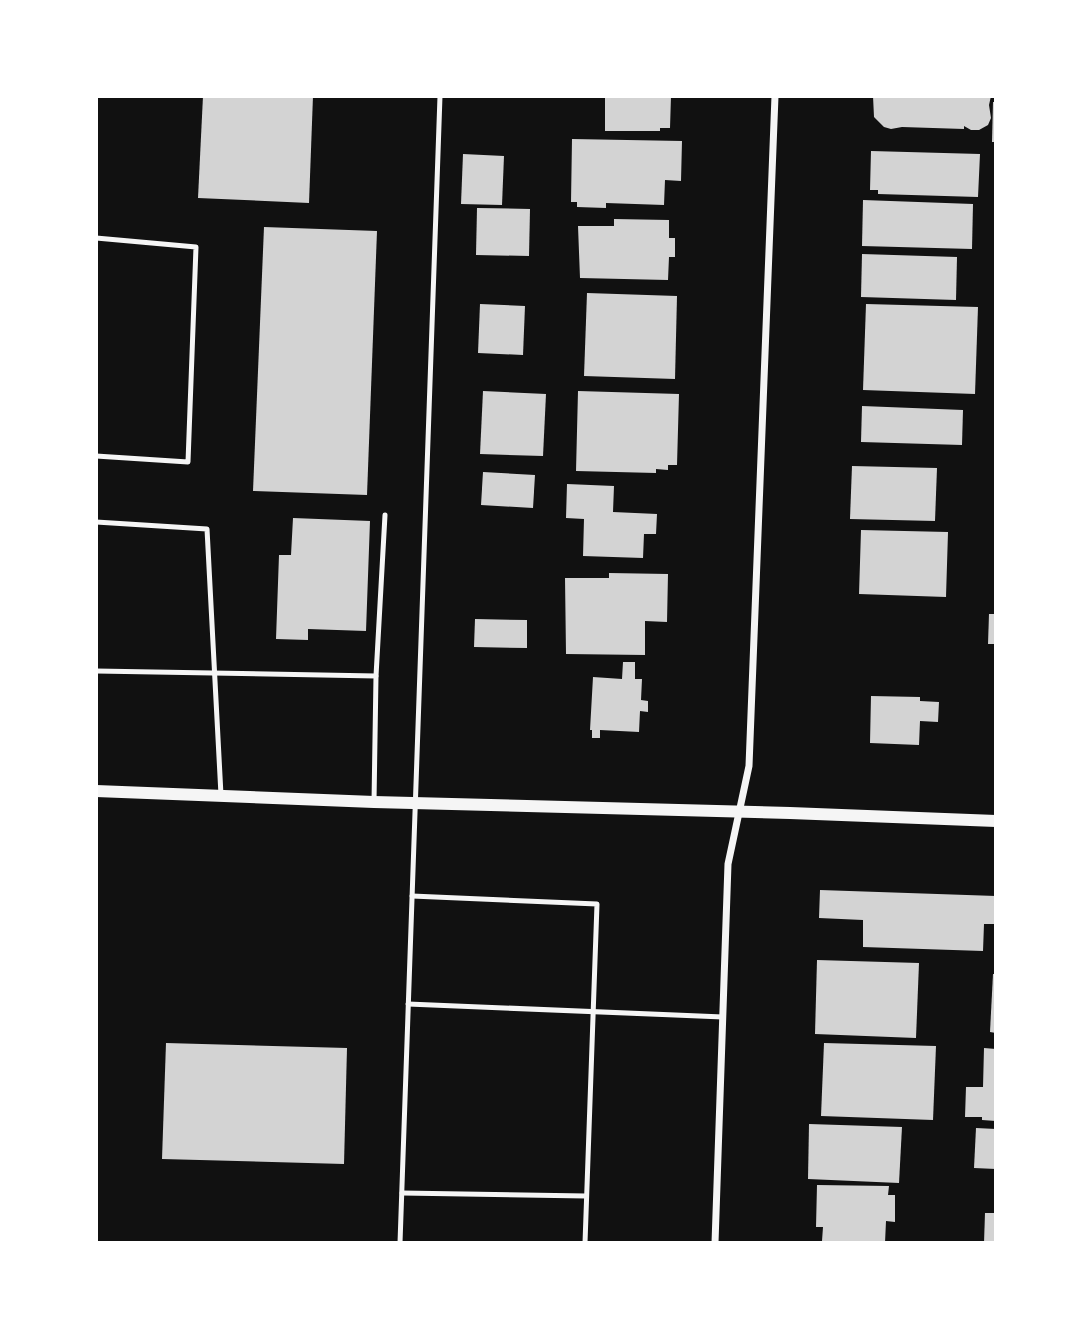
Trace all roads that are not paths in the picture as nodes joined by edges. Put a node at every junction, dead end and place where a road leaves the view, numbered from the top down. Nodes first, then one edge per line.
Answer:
1 (440, 96) edge
2 (775, 96) edge
3 (96, 238) edge
4 (96, 456) edge
5 (385, 516) dead end
6 (96, 522) edge
7 (96, 670) edge
8 (215, 674) junction
9 (376, 676) junction
10 (96, 791) edge
11 (221, 795) junction
12 (374, 802) junction
13 (415, 802) junction
14 (740, 812) junction
15 (996, 821) edge
16 (412, 896) junction
17 (408, 1004) junction
18 (593, 1013) junction
19 (723, 1017) junction
20 (402, 1193) junction
21 (586, 1196) junction
22 (400, 1243) edge
23 (585, 1243) edge
24 (715, 1243) edge

1 - 13 lane
2 - 14 street
3 - 4 lane
5 - 9 lane
6 - 8 lane
7 - 8 lane
8 - 9 lane
8 - 11 lane
9 - 12 lane
10 - 11 street
11 - 12 street
12 - 13 street
13 - 14 street
13 - 16 lane
14 - 15 street
14 - 19 street
16 - 17 lane
16 - 18 lane
17 - 18 lane
17 - 20 lane
18 - 19 lane
18 - 21 lane
19 - 24 street
20 - 21 lane
20 - 22 lane
21 - 23 lane

